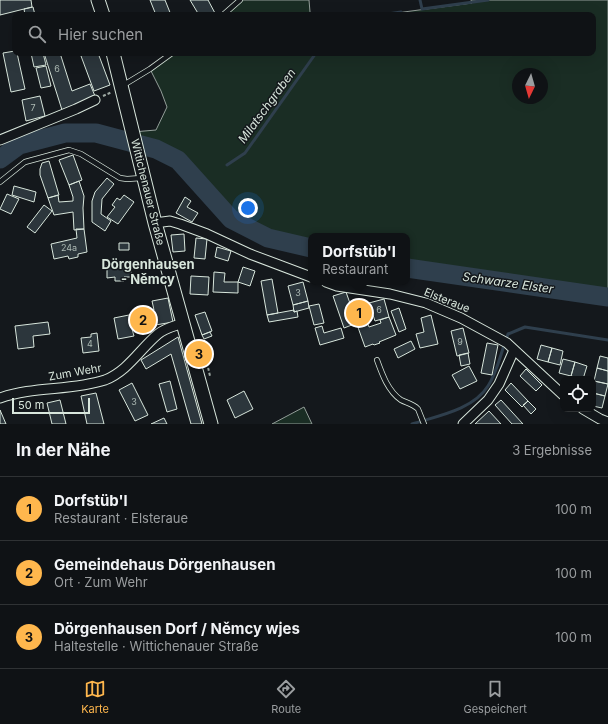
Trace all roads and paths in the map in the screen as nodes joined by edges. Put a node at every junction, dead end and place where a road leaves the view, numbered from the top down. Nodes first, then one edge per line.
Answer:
1 (98, 0) edge
2 (240, 0) edge
3 (102, 12) edge
4 (226, 12) edge
5 (114, 56) edge
6 (168, 56) edge
7 (121, 86) junction
8 (95, 100) joint
9 (0, 140) edge
10 (144, 178) junction
11 (0, 182) edge
12 (155, 223) junction
13 (308, 276) edge
14 (334, 285) edge
15 (183, 323) junction
16 (514, 350) junction
17 (378, 360) dead end
18 (560, 392) edge
19 (0, 398) edge
20 (588, 412) edge
21 (608, 422) edge
22 (210, 424) edge
23 (424, 424) edge
24 (463, 424) edge

1 - 3 main road
2 - 4 lane
5 - 7 main road, Wittichenauer Straße
6 - 7 lane
7 - 8 path
7 - 10 main road, Wittichenauer Straße
8 - 9 street
10 - 11 lane
10 - 12 main road, Wittichenauer Straße
12 - 13 street
12 - 15 main road, Wittichenauer Straße
14 - 16 street, Elsteraue
15 - 19 street, Zum Wehr
15 - 22 main road, Wittichenauer Straße
16 - 18 street, Elsteraue
16 - 24 street
17 - 23 lane
20 - 21 street

